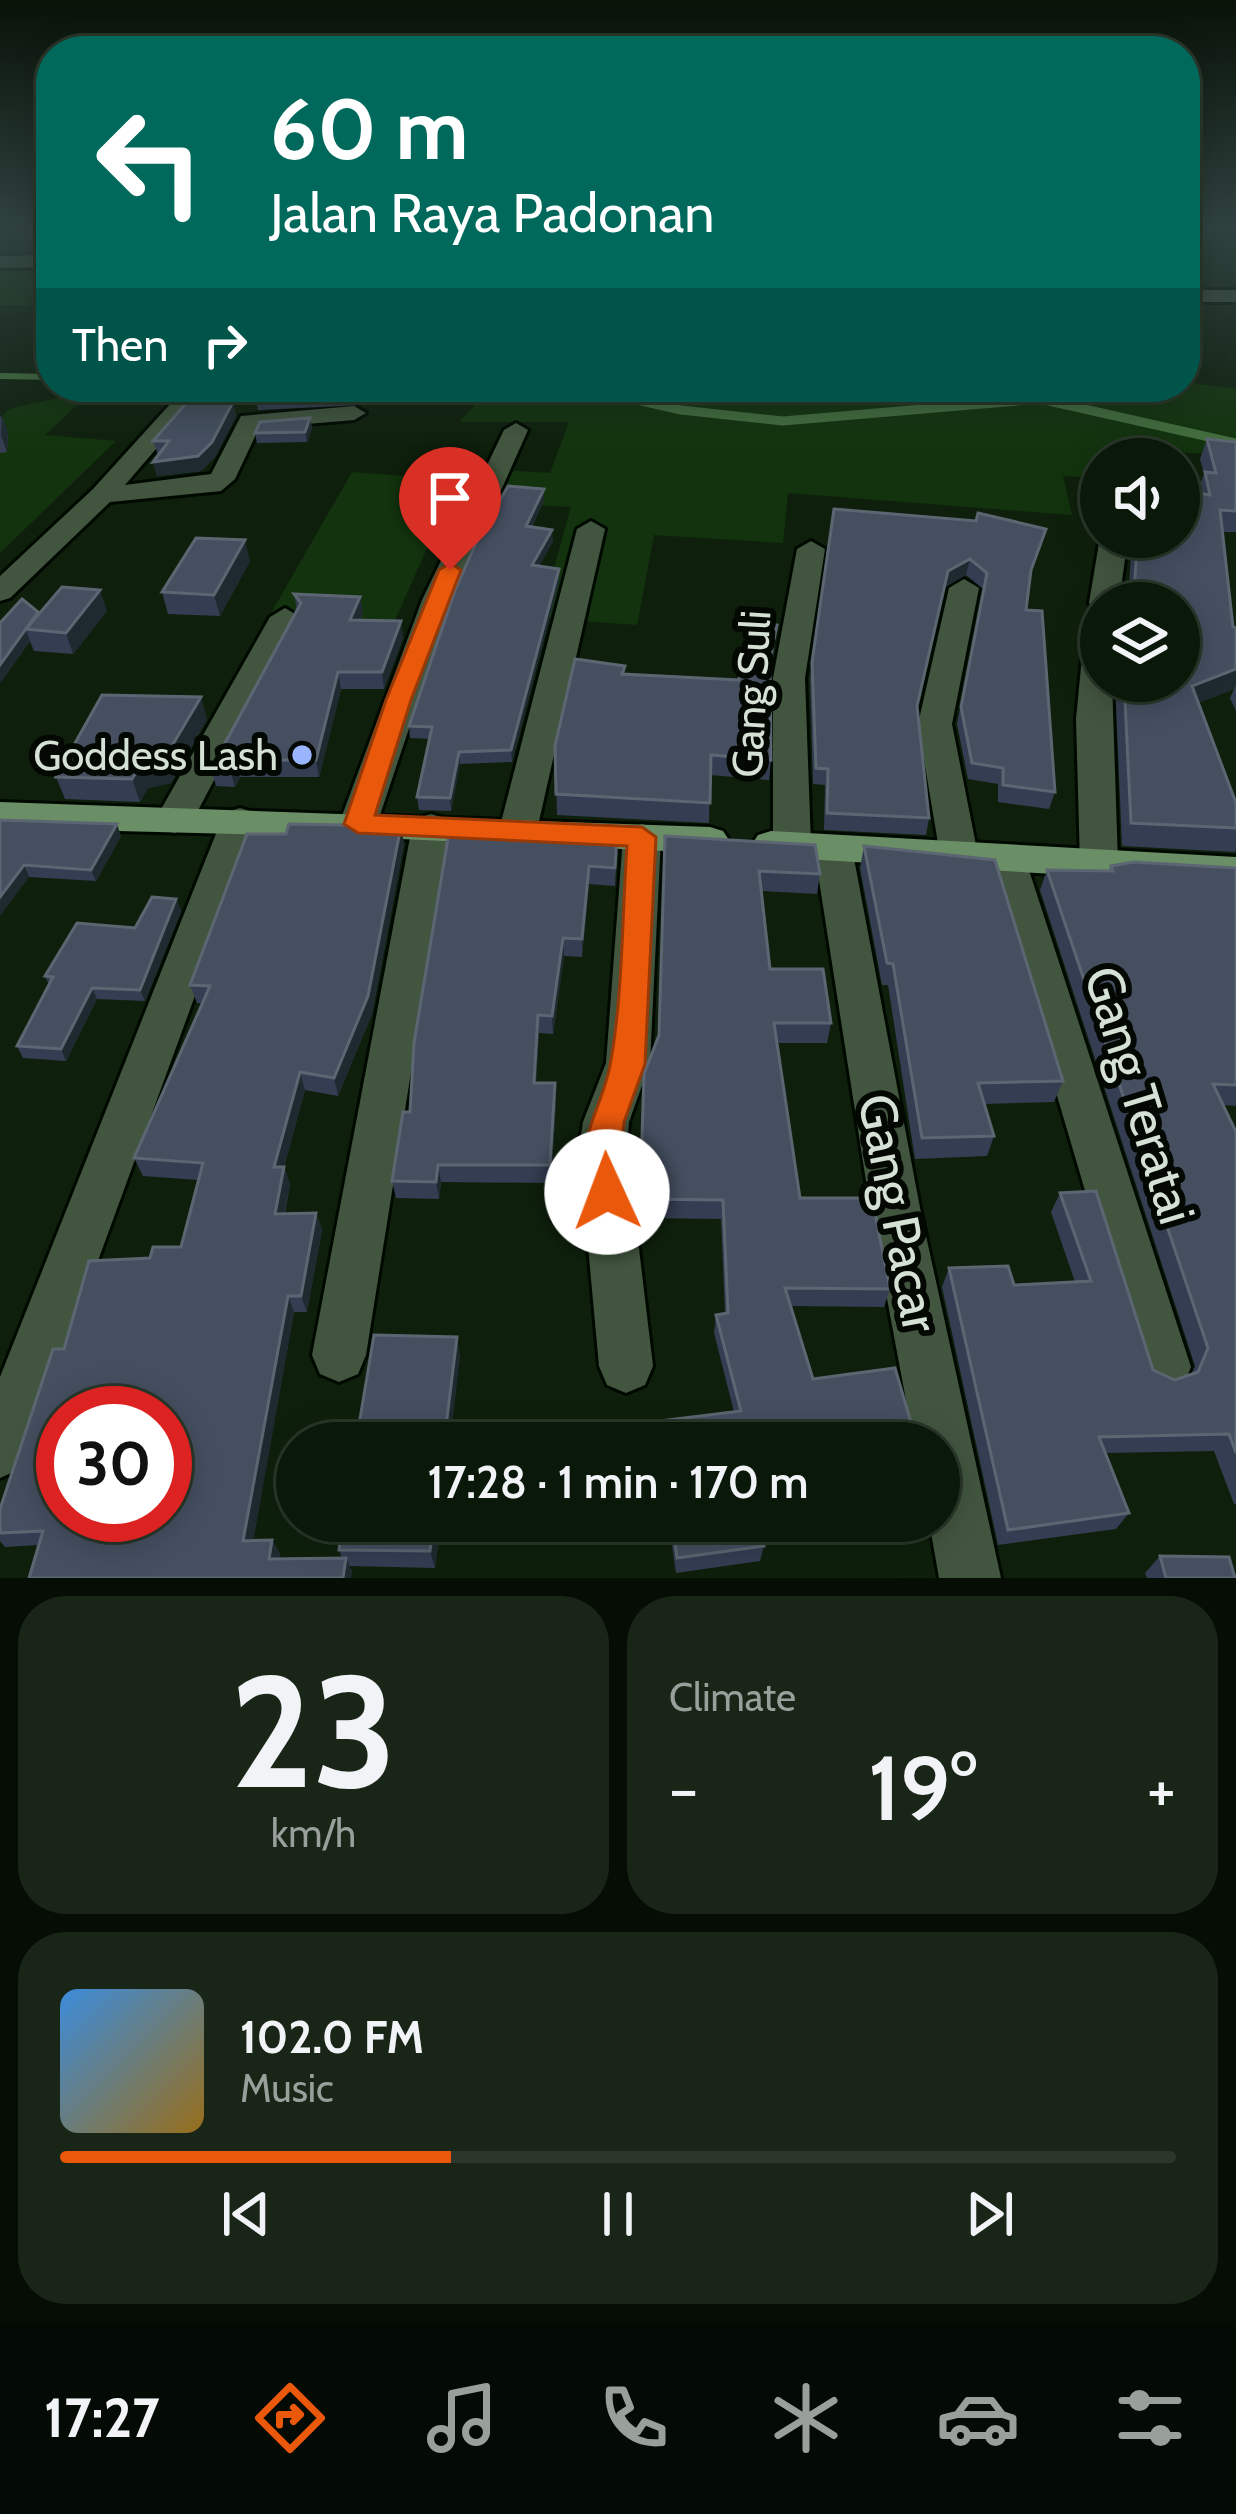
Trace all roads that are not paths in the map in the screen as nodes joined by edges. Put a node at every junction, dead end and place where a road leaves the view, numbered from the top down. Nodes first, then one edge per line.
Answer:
1 (180, 407) edge
2 (354, 412) dead end
3 (516, 430) dead end
4 (102, 495) junction
5 (591, 530) dead end
6 (811, 549) dead end
7 (964, 588) dead end
8 (0, 592) edge
9 (285, 617) dead end
10 (1095, 702) edge
11 (1, 817) edge
12 (174, 820) junction
13 (240, 821) junction
14 (358, 824) junction
15 (431, 827) junction
16 (518, 830) junction
17 (642, 837) junction
18 (813, 846) junction
19 (959, 855) junction
20 (1006, 857) junction
21 (1099, 863) junction
22 (1236, 871) edge
23 (339, 1354) dead end
24 (626, 1366) dead end
25 (1164, 1367) dead end
26 (0, 1449) edge
27 (970, 1578) edge

1 - 4 street
2 - 4 street
3 - 14 street
4 - 8 street
5 - 16 street
6 - 18 street, Gang Suli
7 - 19 street
9 - 12 street
10 - 21 street
11 - 12 main road
12 - 13 main road
13 - 14 main road
13 - 26 street
14 - 15 main road
15 - 16 main road
15 - 23 street
16 - 17 main road
17 - 18 main road
17 - 24 street
18 - 19 main road
18 - 27 street, Gang Pacar
19 - 20 main road
20 - 21 main road
20 - 25 street, Gang Teratai
21 - 22 main road

